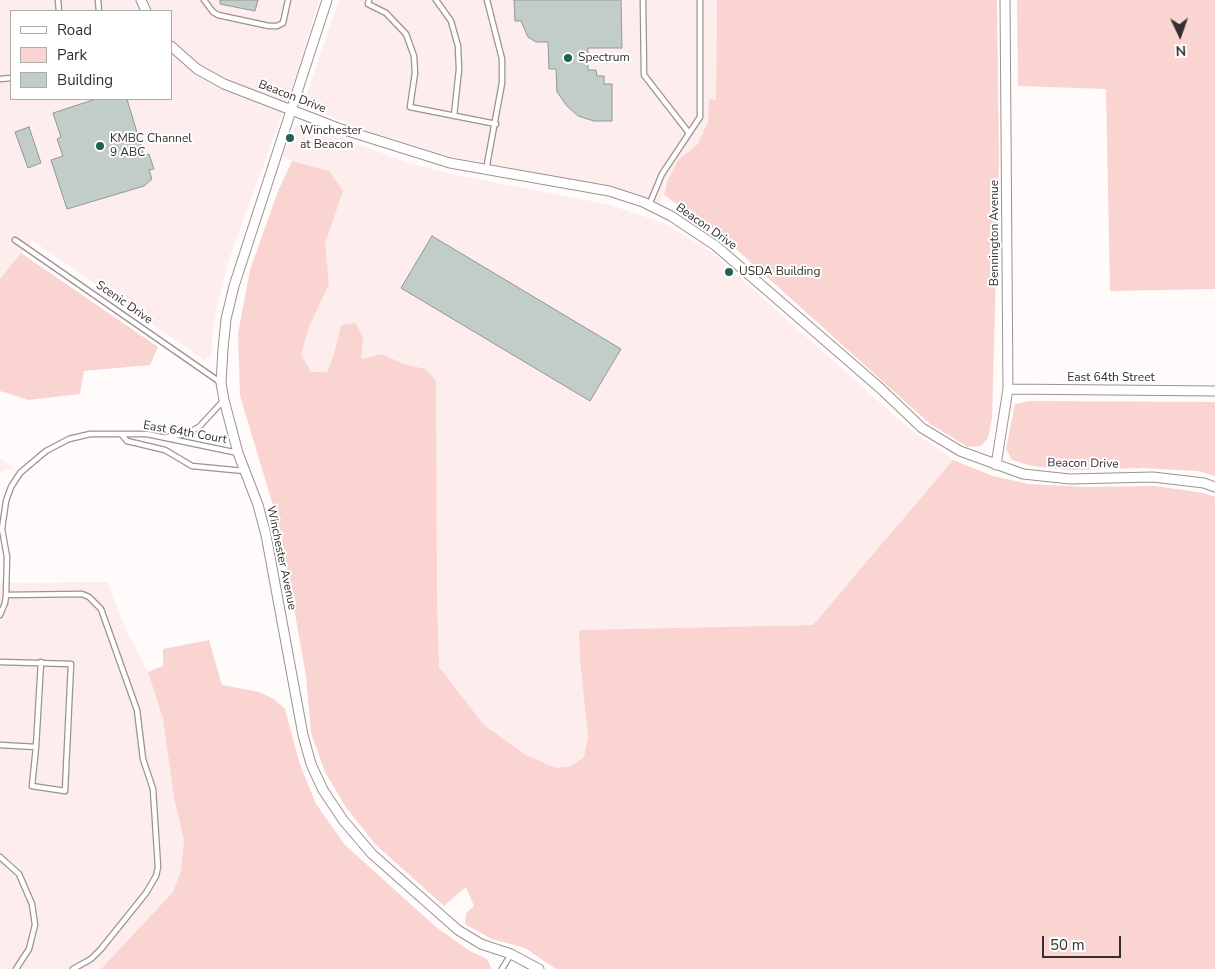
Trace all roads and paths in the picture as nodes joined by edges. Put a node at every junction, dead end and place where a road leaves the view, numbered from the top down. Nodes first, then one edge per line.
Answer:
1 (204, 0) edge
2 (288, 0) edge
3 (326, 0) edge
4 (369, 0) edge
5 (436, 0) edge
6 (487, 0) edge
7 (643, 0) edge
8 (700, 0) edge
9 (1005, 0) edge
10 (172, 47) edge
11 (292, 110) junction
12 (454, 116) junction
13 (496, 124) junction
14 (689, 133) junction
15 (486, 170) junction
16 (649, 205) junction
17 (15, 240) dead end
18 (221, 383) junction
19 (1008, 389) junction
20 (1215, 391) edge
21 (224, 400) junction
22 (122, 435) junction
23 (158, 437) junction
24 (238, 453) junction
25 (996, 465) junction
26 (244, 471) junction
27 (1215, 487) edge
28 (1, 531) edge
29 (6, 595) junction
30 (0, 615) edge
31 (0, 662) edge
32 (41, 662) junction
33 (0, 745) edge
34 (36, 747) junction
35 (0, 857) edge
36 (511, 954) junction
37 (16, 969) edge
38 (73, 969) edge
39 (502, 969) edge
40 (539, 969) edge

1 - 2 lane
3 - 11 street, Winchester Avenue
4 - 12 lane
5 - 12 lane
6 - 13 lane
7 - 14 lane
8 - 14 lane
9 - 19 street, Bennington Avenue
10 - 11 street, Beacon Drive
11 - 15 street, Beacon Drive
11 - 18 street, Winchester Avenue
12 - 13 lane
13 - 15 lane
14 - 16 lane
15 - 16 street, Beacon Drive
16 - 25 street, Beacon Drive
17 - 18 lane, Scenic Drive
18 - 21 street, Winchester Avenue
19 - 20 street, East 64th Street
19 - 25 street, Bennington Avenue
21 - 23 lane
21 - 24 street, Winchester Avenue
22 - 23 lane, East 64th Court
22 - 26 lane
22 - 28 lane, East 64th Court
23 - 24 lane, East 64th Court
24 - 26 street, Winchester Avenue
25 - 27 street, Beacon Drive
26 - 36 street, Winchester Avenue
28 - 29 lane, East 64th Court
29 - 30 lane, East 64th Court
29 - 38 lane
31 - 32 lane
32 - 34 lane
32 - 34 lane
33 - 34 lane
35 - 37 lane
36 - 39 lane
36 - 40 street, Winchester Avenue

